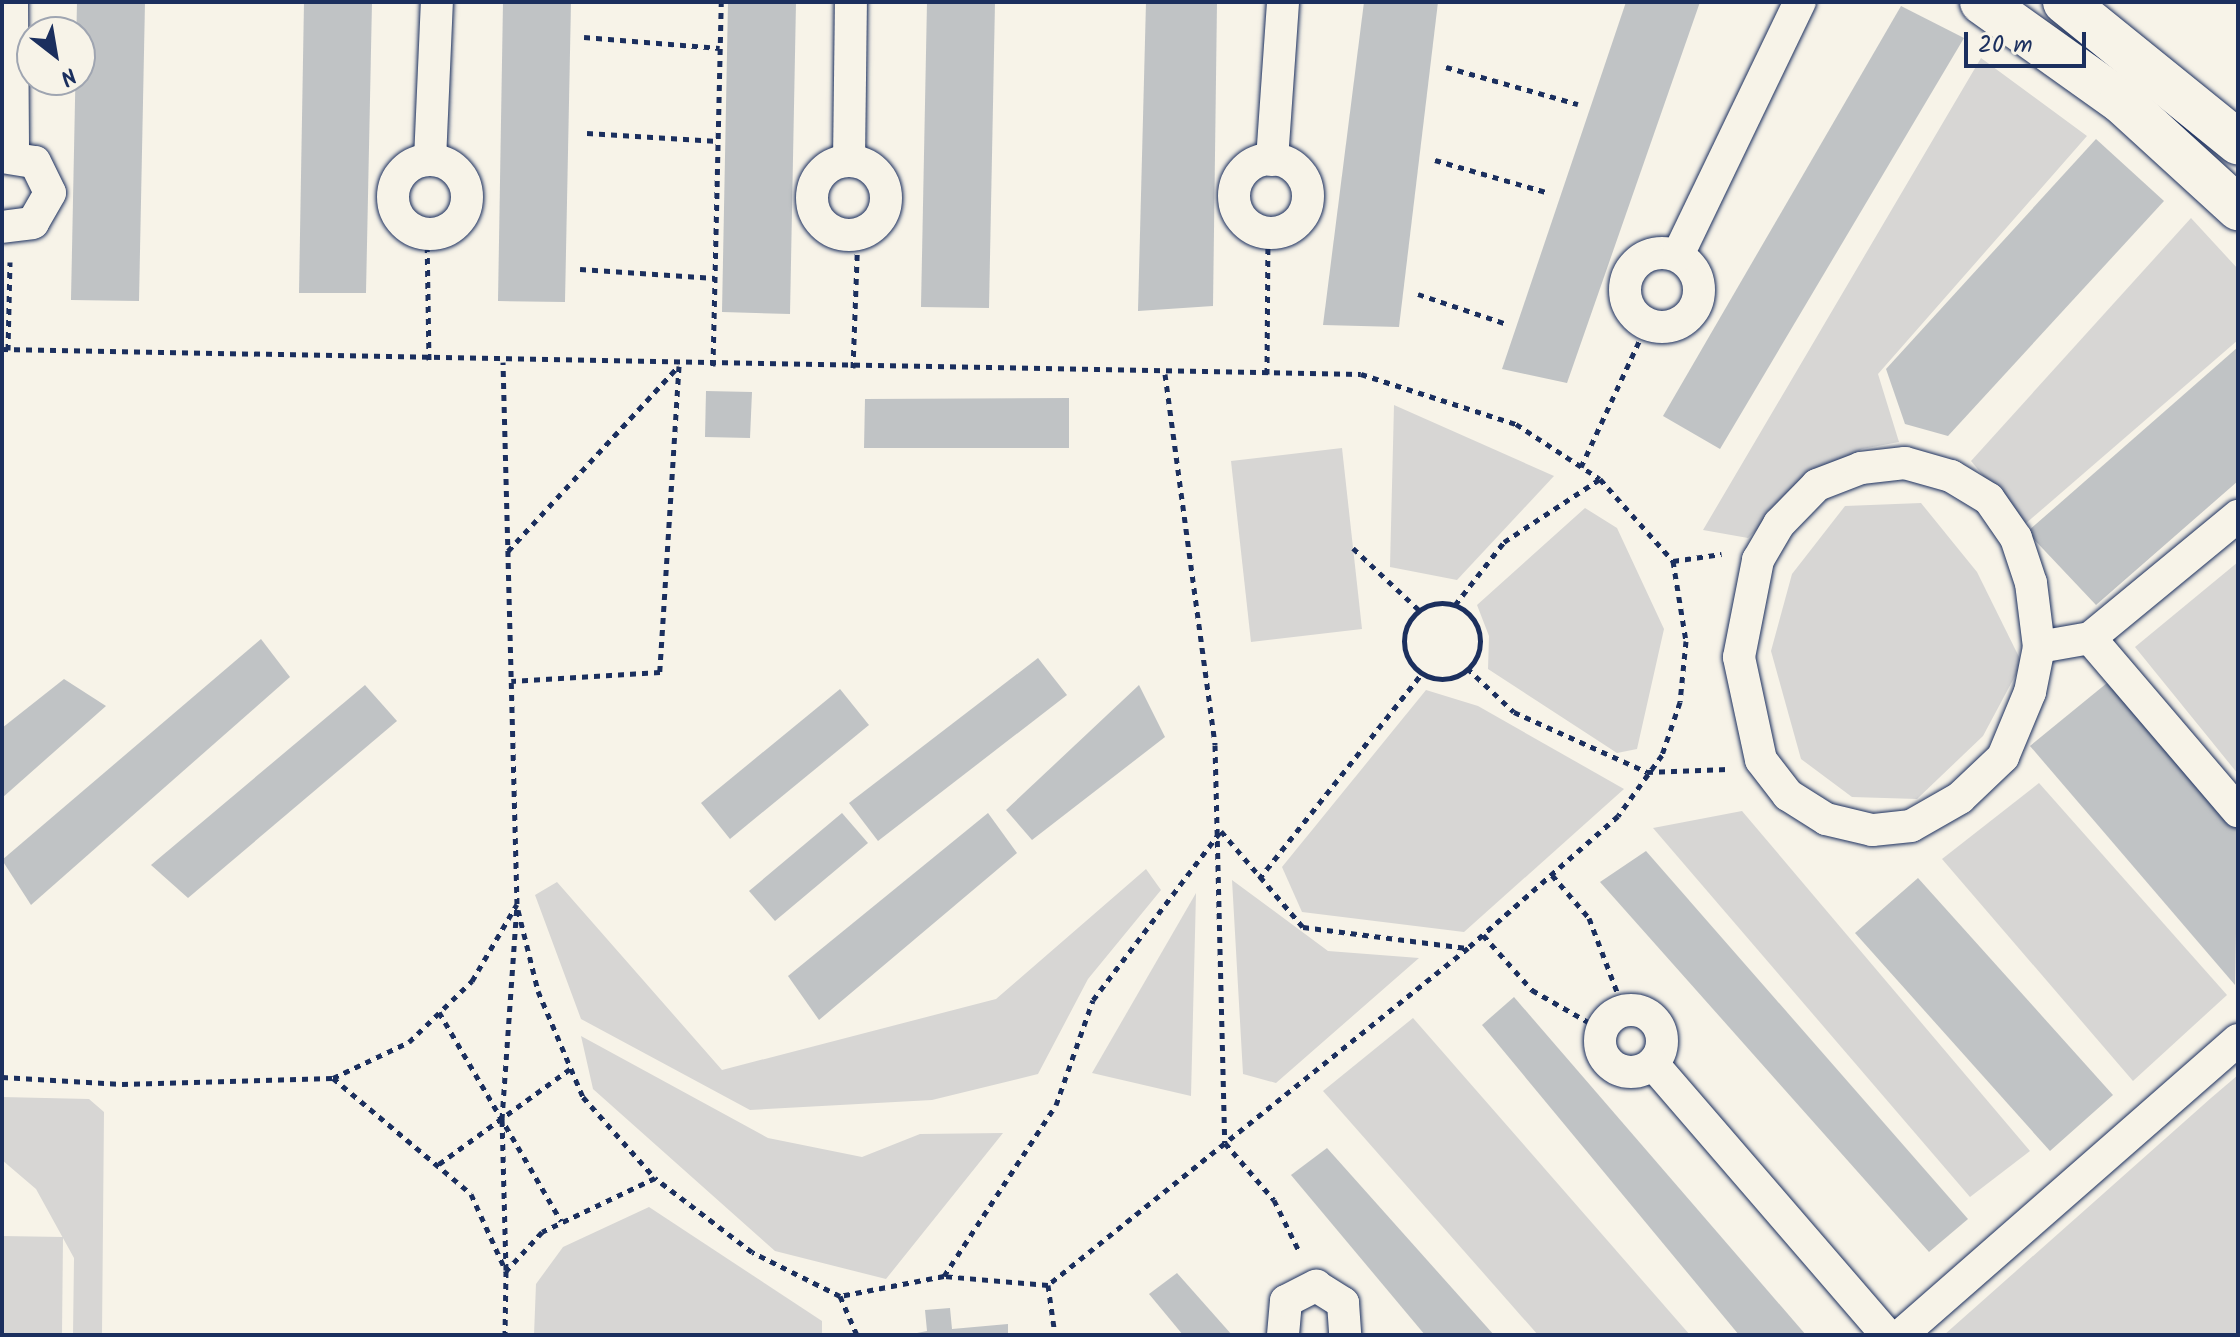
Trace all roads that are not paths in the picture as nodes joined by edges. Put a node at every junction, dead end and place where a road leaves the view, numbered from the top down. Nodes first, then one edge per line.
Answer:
1 (12, 2) edge
2 (437, 2) edge
3 (851, 2) edge
4 (1283, 2) edge
5 (1800, 2) edge
6 (1982, 2) edge
7 (2065, 2) edge
8 (2238, 142) edge
9 (8, 156) edge
10 (430, 160) junction
11 (1272, 160) junction
12 (849, 161) junction
13 (2238, 208) edge
14 (6, 228) edge
15 (1678, 255) junction
16 (2238, 516) edge
17 (2090, 638) junction
18 (2039, 647) junction
19 (2238, 811) edge
20 (2238, 1040) edge
21 (1653, 1064) junction
22 (1283, 1335) edge
23 (1345, 1335) edge
24 (1887, 1335) edge
25 (1901, 1335) edge

1 - 9 street
2 - 10 street
3 - 12 street
4 - 11 street
5 - 15 street
6 - 13 main road
7 - 8 main road
9 - 14 street
10 - 10 street
11 - 11 street
12 - 12 street
15 - 15 street
16 - 17 street
17 - 18 street
17 - 19 street
18 - 18 street
20 - 25 street
21 - 21 street
21 - 24 street
22 - 23 street

